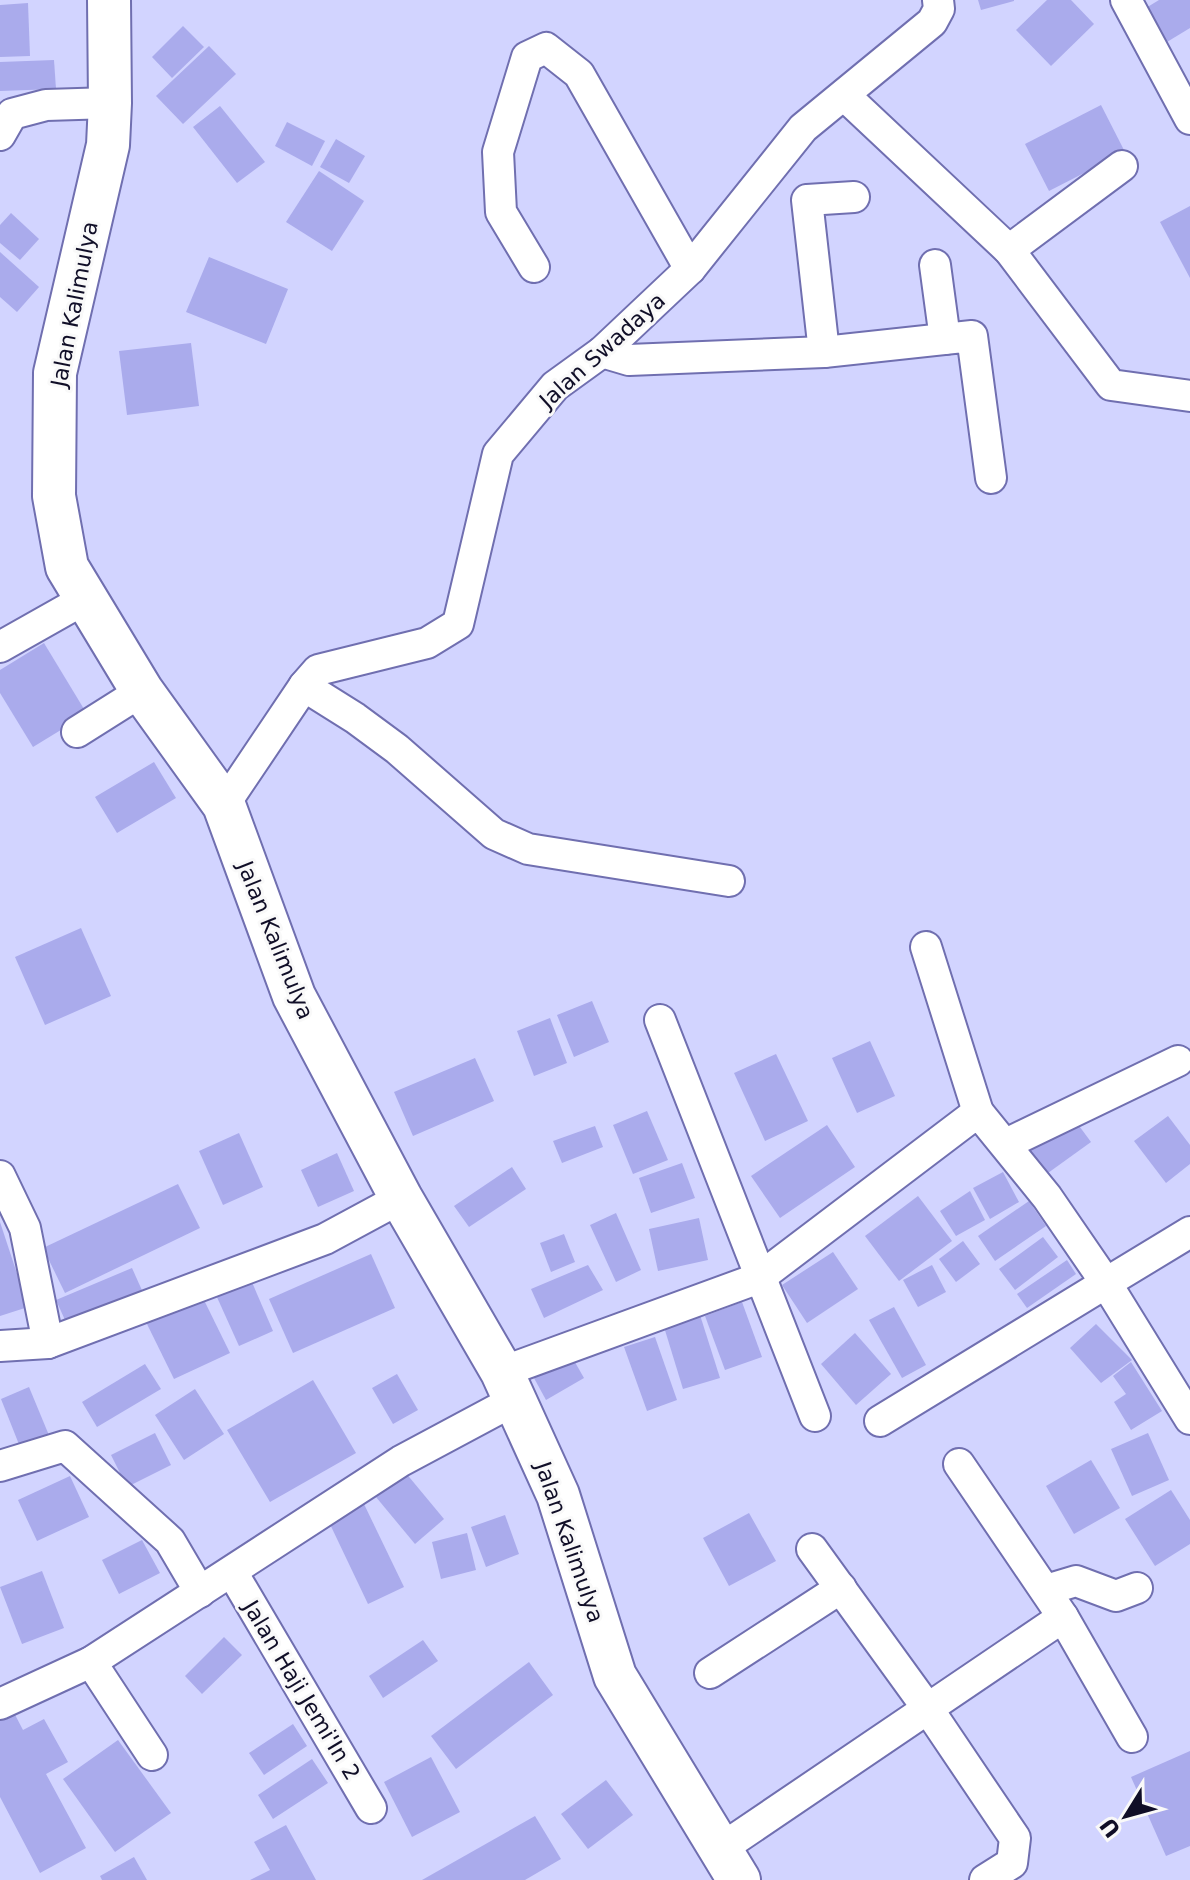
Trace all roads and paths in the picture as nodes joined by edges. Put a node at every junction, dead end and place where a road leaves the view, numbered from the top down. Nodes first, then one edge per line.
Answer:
1 (109, 0) edge
2 (938, 0) edge
3 (1126, 0) edge
4 (844, 95) junction
5 (110, 103) junction
6 (1190, 119) edge
7 (0, 135) edge
8 (1122, 166) dead end
9 (854, 197) dead end
10 (1009, 250) junction
11 (935, 265) dead end
12 (534, 267) dead end
13 (690, 269) junction
14 (945, 339) junction
15 (602, 352) junction
16 (824, 352) junction
17 (1190, 396) edge
18 (991, 478) dead end
19 (76, 583) junction
20 (0, 647) edge
21 (304, 686) junction
22 (142, 691) junction
23 (77, 732) dead end
24 (224, 805) junction
25 (729, 881) dead end
26 (926, 947) dead end
27 (660, 1020) dead end
28 (1178, 1061) dead end
29 (978, 1112) junction
30 (1006, 1144) junction
31 (0, 1176) edge
32 (401, 1198) junction
33 (1190, 1232) edge
34 (759, 1278) junction
35 (1106, 1283) junction
36 (48, 1343) junction
37 (0, 1346) edge
38 (509, 1386) junction
39 (815, 1416) dead end
40 (1190, 1419) edge
41 (880, 1421) dead end
42 (959, 1464) dead end
43 (0, 1466) edge
44 (812, 1549) dead end
45 (232, 1572) junction
46 (841, 1588) junction
47 (1137, 1588) dead end
48 (1046, 1590) junction
49 (200, 1592) junction
50 (1063, 1617) junction
51 (91, 1662) junction
52 (710, 1673) dead end
53 (0, 1704) edge
54 (928, 1709) junction
55 (1132, 1737) dead end
56 (152, 1755) dead end
57 (371, 1808) dead end
58 (729, 1865) edge
59 (985, 1880) edge

1 - 5 street, Jalan Kalimulya
2 - 4 street, Jalan Swadaya
3 - 6 street
4 - 10 street
4 - 13 street, Jalan Swadaya
5 - 7 street
5 - 19 street, Jalan Kalimulya
8 - 10 street
9 - 16 street
10 - 17 street
11 - 14 street
12 - 13 street
13 - 15 street, Jalan Swadaya
14 - 16 street
14 - 18 street
15 - 16 street
15 - 21 street, Jalan Swadaya
19 - 20 street
19 - 22 street, Jalan Kalimulya
21 - 24 street, Jalan Swadaya
21 - 25 street
22 - 23 street
22 - 24 street, Jalan Kalimulya
24 - 32 street, Jalan Kalimulya
26 - 29 street
27 - 34 street
28 - 30 street
29 - 30 street
29 - 34 street
30 - 35 street
31 - 36 street
32 - 36 street
32 - 38 street, Jalan Kalimulya
33 - 35 street
34 - 38 street
34 - 39 street
35 - 40 street
35 - 41 street
36 - 37 street
38 - 45 street
38 - 58 street, Jalan Kalimulya
42 - 48 street
43 - 49 street
44 - 46 street
45 - 49 street
45 - 57 street, Jalan Haji Jemi'In 2
46 - 52 street
46 - 54 street
47 - 48 street
48 - 50 street
49 - 51 street
50 - 54 street
50 - 55 street
51 - 53 street
51 - 56 street
54 - 58 street
54 - 59 street

